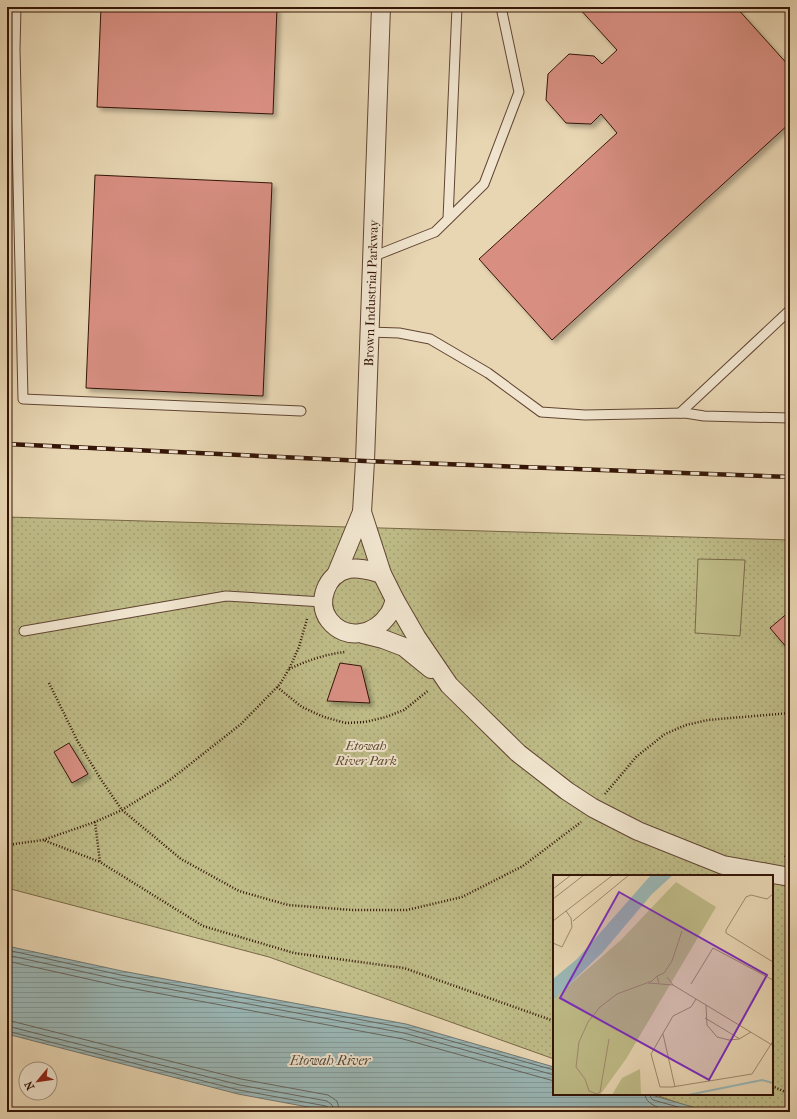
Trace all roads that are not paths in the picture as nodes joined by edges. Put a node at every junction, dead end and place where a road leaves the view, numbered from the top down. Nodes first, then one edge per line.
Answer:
1 (16, 7) edge
2 (381, 7) edge
3 (457, 7) edge
4 (501, 7) edge
5 (448, 219) junction
6 (372, 257) junction
7 (790, 310) edge
8 (369, 332) junction
9 (301, 411) dead end
10 (680, 413) junction
11 (790, 418) edge
12 (362, 512) junction
13 (382, 574) junction
14 (336, 575) junction
15 (395, 600) junction
16 (315, 601) junction
17 (24, 631) dead end
18 (363, 634) junction
19 (437, 684) junction
20 (790, 877) edge

1 - 9 lane
2 - 6 street, Brown Industrial Parkway
3 - 5 lane
4 - 5 lane
5 - 6 lane
6 - 8 street, Brown Industrial Parkway
7 - 10 lane
8 - 10 lane
8 - 12 street, Brown Industrial Parkway
10 - 11 lane
12 - 13 street
12 - 14 street, Brown Industrial Parkway
13 - 14 street
13 - 15 street
14 - 16 street
15 - 18 street
15 - 19 street
16 - 17 lane
16 - 18 street
18 - 19 street
19 - 20 street

